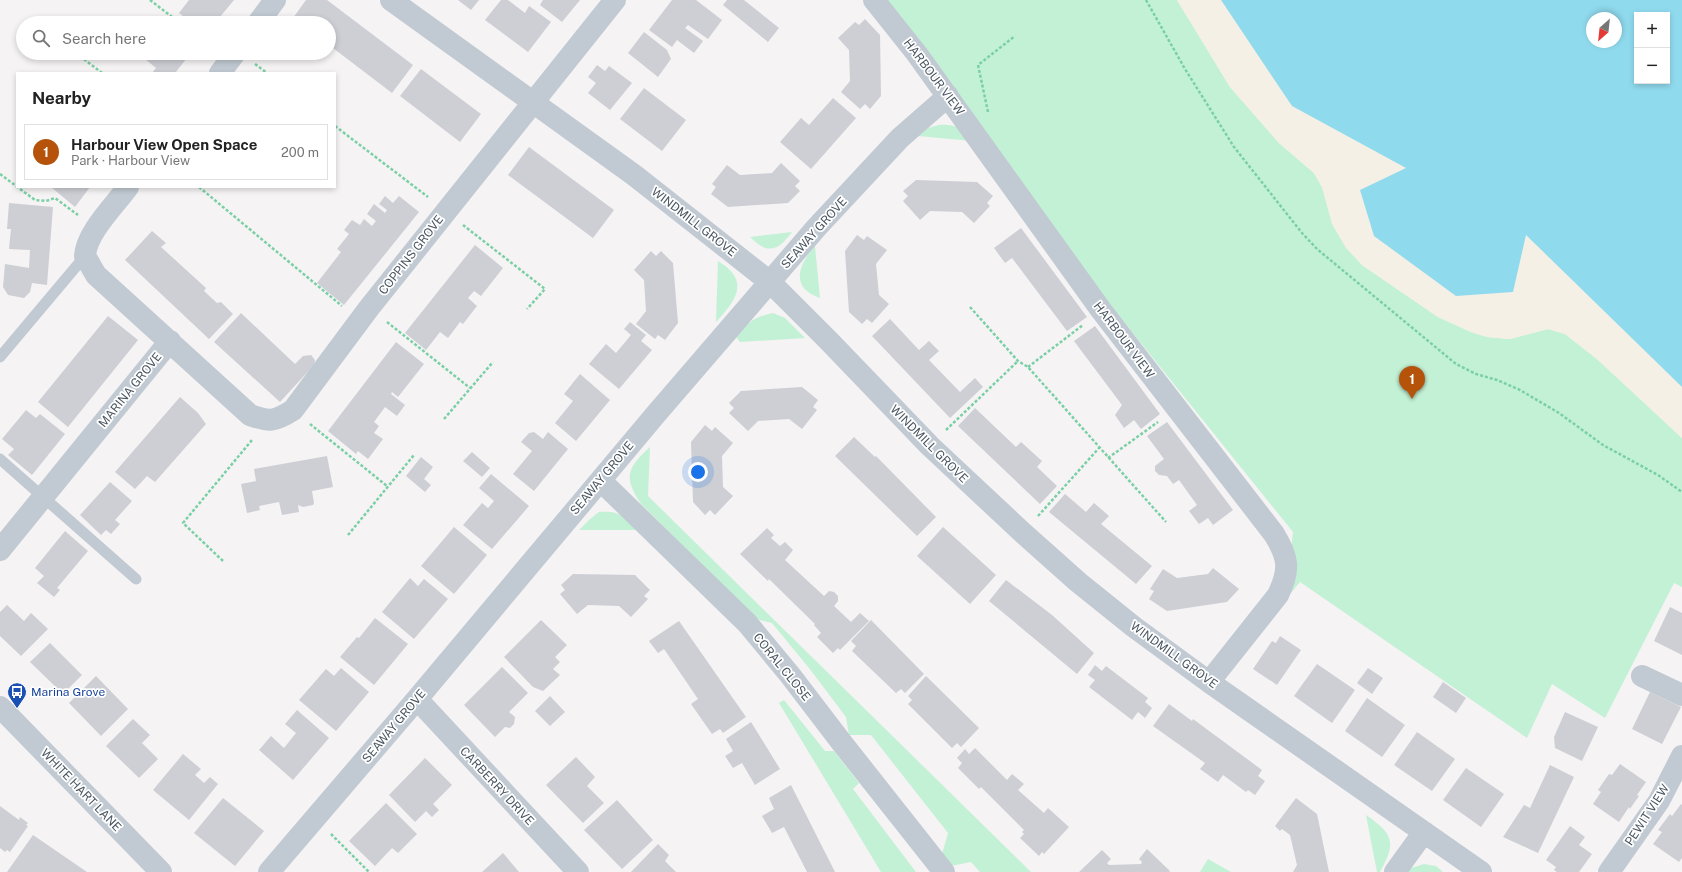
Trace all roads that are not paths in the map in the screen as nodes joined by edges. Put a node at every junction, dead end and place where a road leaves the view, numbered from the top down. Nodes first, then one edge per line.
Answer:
1 (276, 0) edge
2 (391, 0) edge
3 (616, 0) edge
4 (874, 0) edge
5 (263, 16) edge
6 (230, 60) edge
7 (221, 72) edge
8 (948, 96) junction
9 (532, 103) junction
10 (127, 188) edge
11 (89, 243) junction
12 (770, 282) junction
13 (170, 341) junction
14 (0, 357) edge
15 (267, 421) joint
16 (0, 459) edge
17 (601, 481) junction
18 (44, 498) junction
19 (0, 550) edge
20 (136, 579) dead end
21 (1642, 676) dead end
22 (1209, 682) junction
23 (1682, 695) edge
24 (417, 699) junction
25 (0, 707) edge
26 (1682, 756) edge
27 (1424, 832) junction
28 (162, 872) edge
29 (269, 872) edge
30 (578, 872) edge
31 (944, 872) edge
32 (1395, 872) edge
33 (1481, 872) edge
34 (1609, 872) edge

1 - 5 street
2 - 9 street, WINDMILL GROVE
3 - 9 street, COPPINS GROVE
4 - 8 street, HARBOUR VIEW
6 - 7 street
8 - 12 street, SEAWAY GROVE
8 - 22 street, HARBOUR VIEW
9 - 12 street, WINDMILL GROVE
9 - 15 street, COPPINS GROVE
10 - 11 street
11 - 13 street, MARINA GROVE
11 - 14 lane
12 - 17 street, SEAWAY GROVE
12 - 22 street, WINDMILL GROVE
13 - 15 street, MARINA GROVE
13 - 18 street, MARINA GROVE
16 - 18 lane
17 - 24 street, SEAWAY GROVE
17 - 31 street, CORAL CLOSE
18 - 19 street, MARINA GROVE
18 - 20 lane
21 - 23 street
22 - 27 street, WINDMILL GROVE
24 - 29 street, SEAWAY GROVE
24 - 30 street, CARBERRY DRIVE
25 - 28 street, WHITE HART LANE
26 - 34 street, PEWIT VIEW
27 - 32 street
27 - 33 street, WINDMILL GROVE

